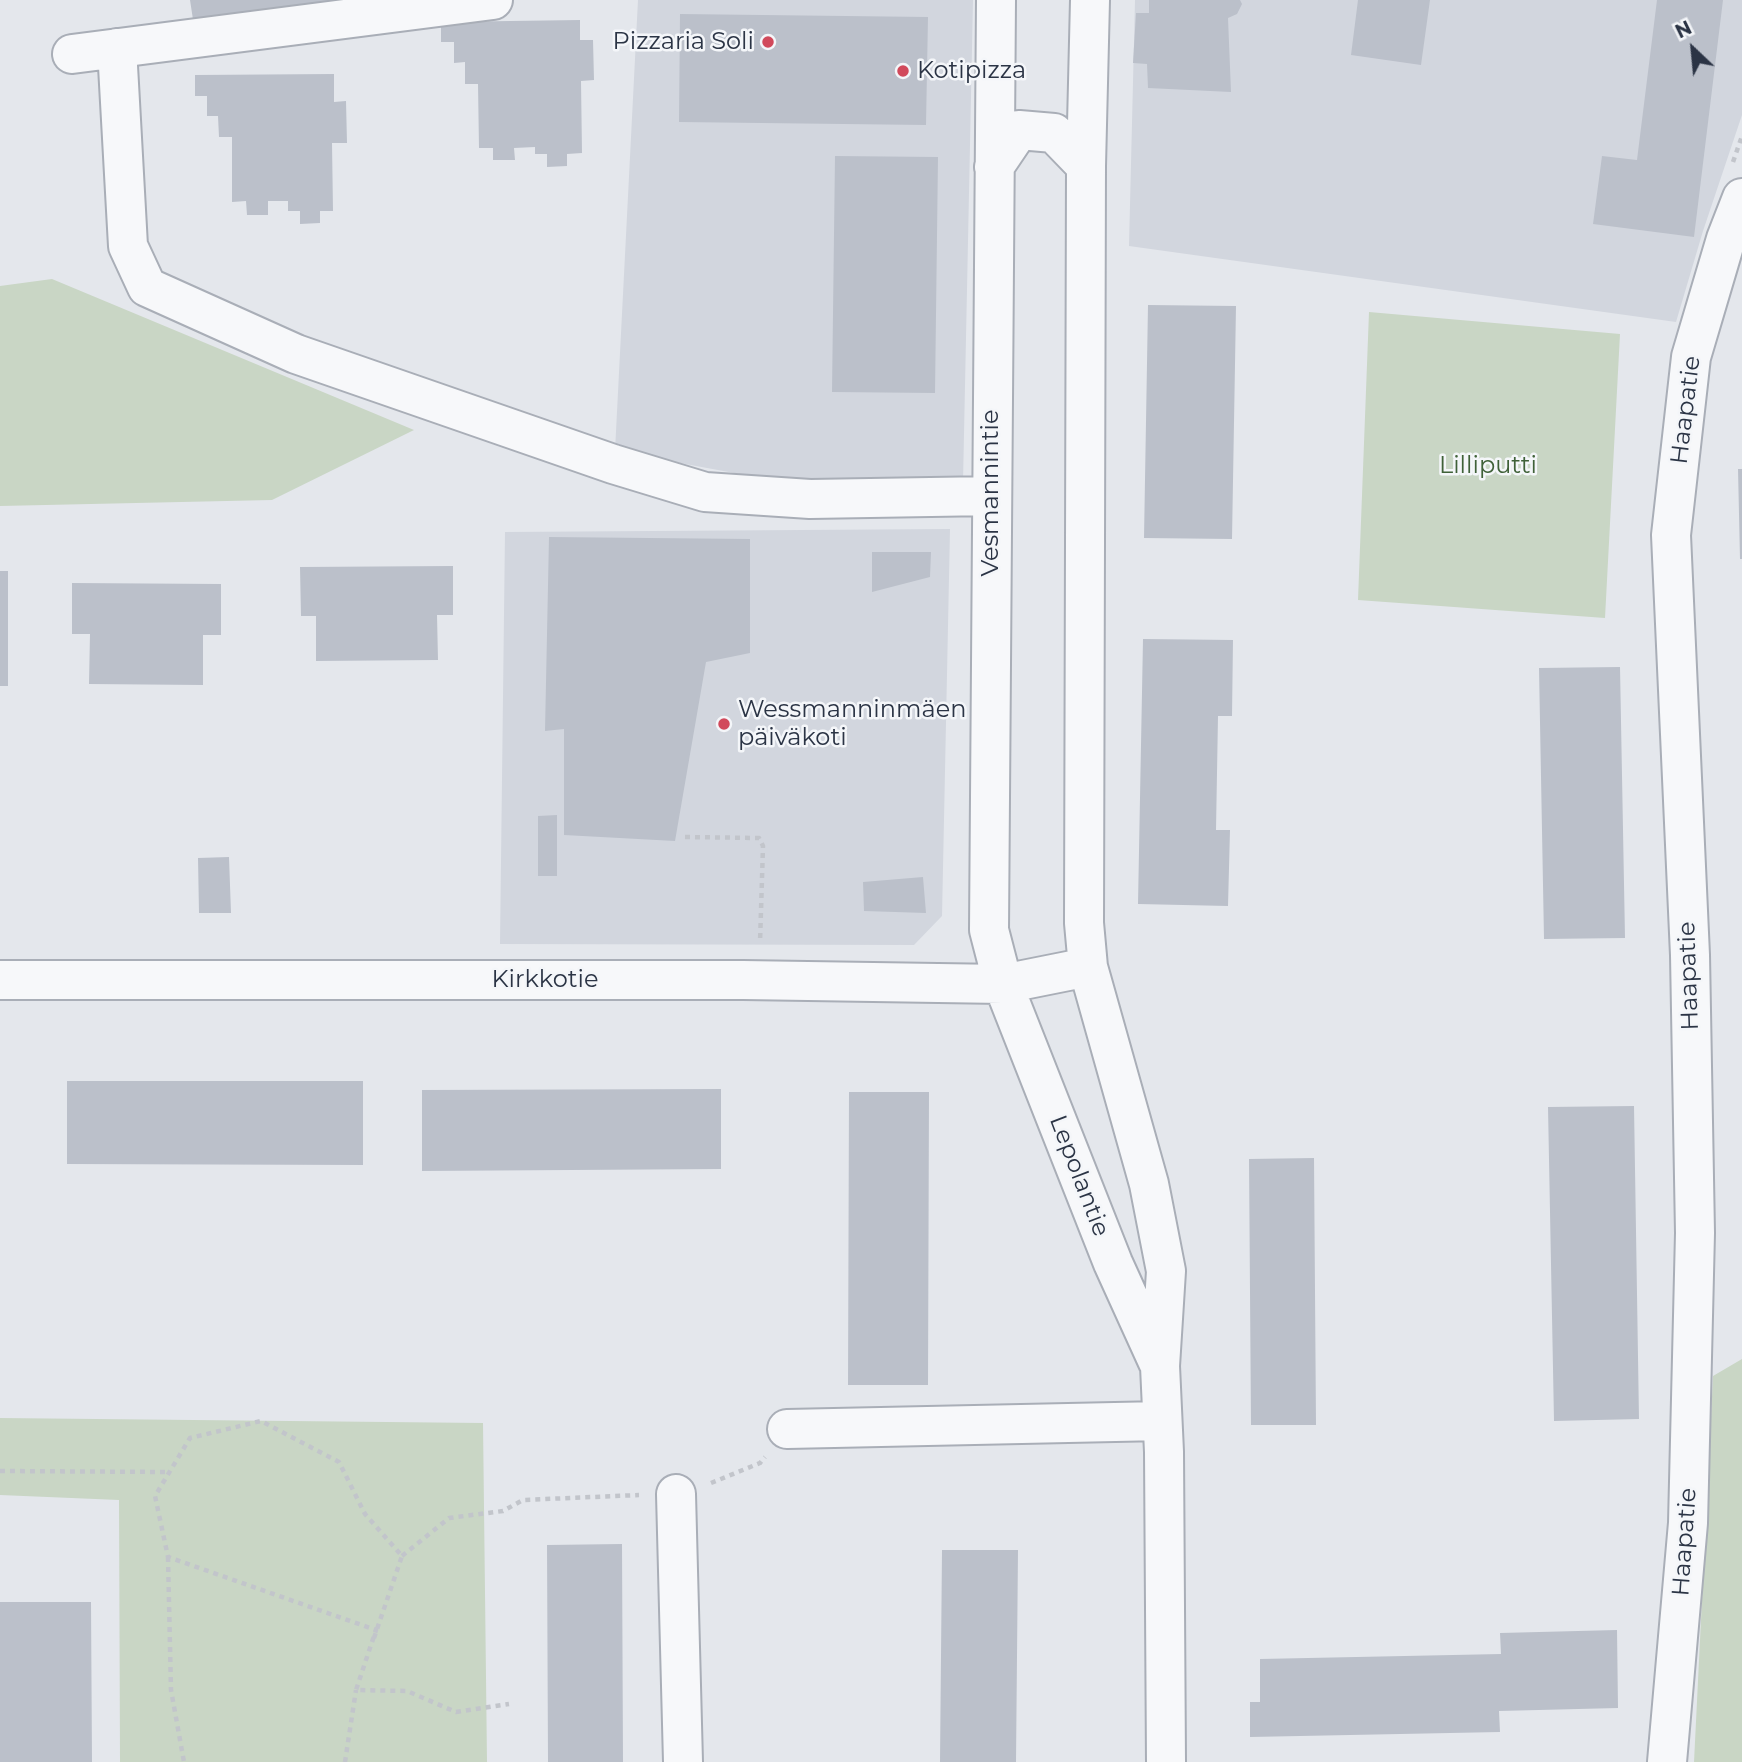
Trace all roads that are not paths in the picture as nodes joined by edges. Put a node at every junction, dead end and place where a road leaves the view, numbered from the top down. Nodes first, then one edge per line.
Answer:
1 (493, 0) edge
2 (996, 0) edge
3 (1090, 0) edge
4 (117, 48) junction
5 (72, 54) dead end
6 (1086, 166) junction
7 (994, 167) junction
8 (1742, 198) edge
9 (991, 496) junction
10 (1088, 967) junction
11 (0, 980) edge
12 (1003, 984) junction
13 (1160, 1366) junction
14 (1162, 1422) junction
15 (787, 1429) road end
16 (676, 1494) road end
17 (683, 1762) edge
18 (1166, 1762) edge
19 (1667, 1762) edge

1 - 4 street
2 - 7 street, Vesmannintie
3 - 6 street
4 - 5 street
4 - 9 street
6 - 7 street
6 - 10 street
7 - 9 street, Vesmannintie
8 - 19 street, Haapatie
9 - 12 street, Vesmannintie
10 - 12 street, Kirkkotie
10 - 13 street, Lepolantie
11 - 12 street, Kirkkotie
12 - 13 street, Lepolantie
13 - 14 street, Lepolantie
14 - 15 street
14 - 18 street, Lepolantie
16 - 17 street

